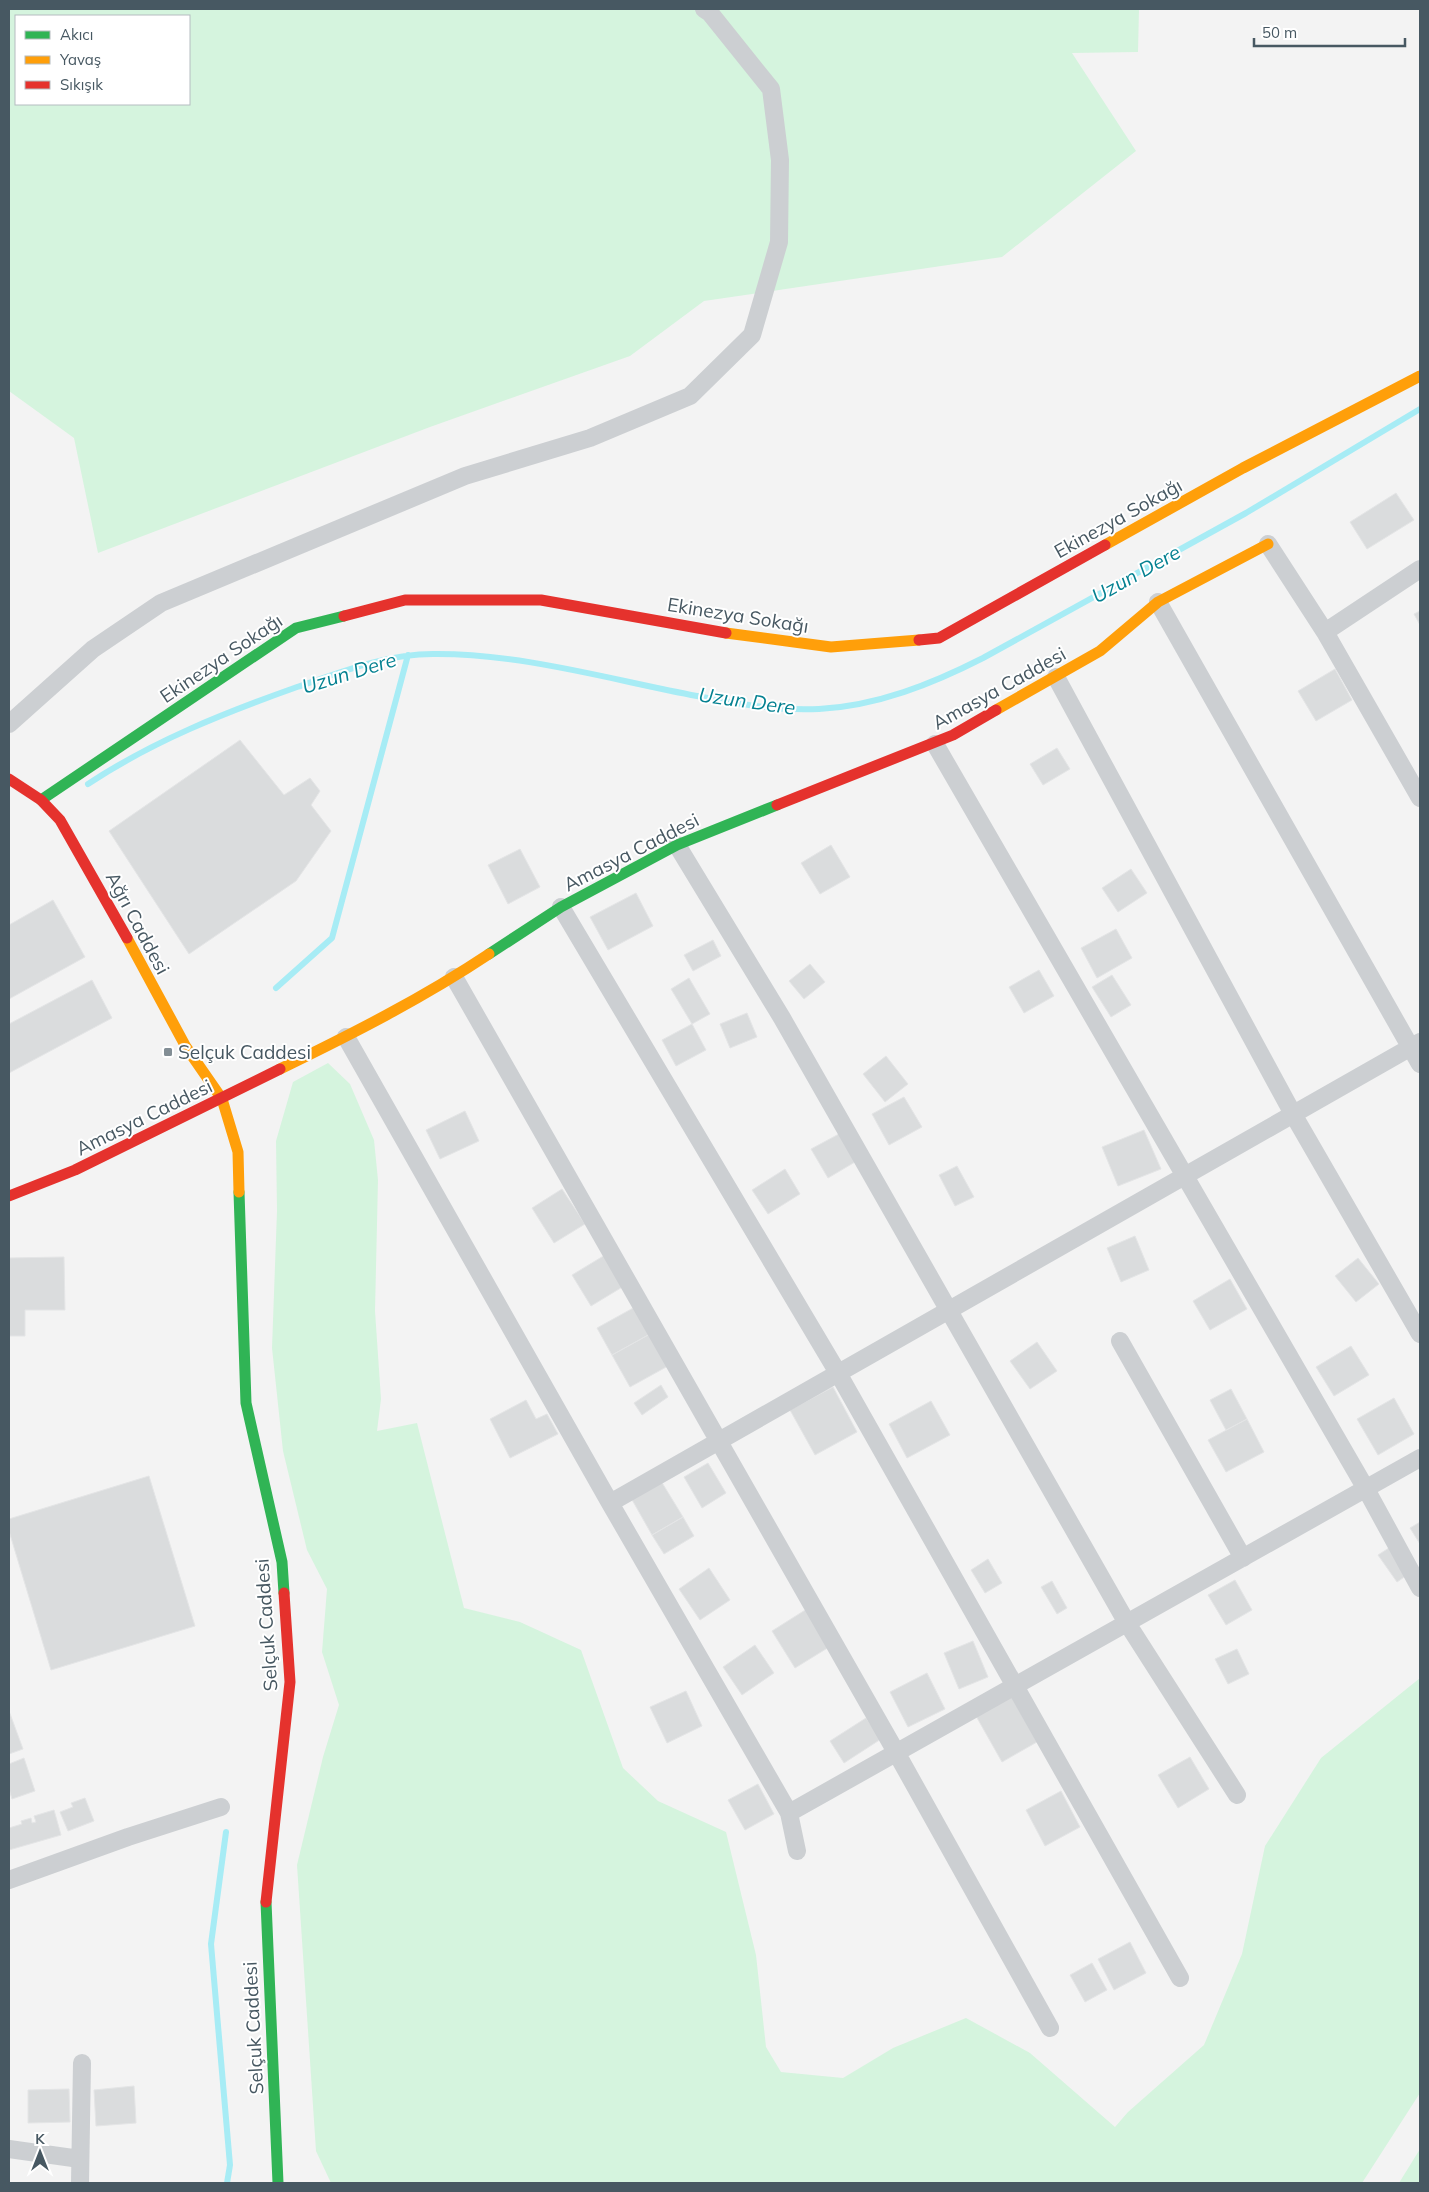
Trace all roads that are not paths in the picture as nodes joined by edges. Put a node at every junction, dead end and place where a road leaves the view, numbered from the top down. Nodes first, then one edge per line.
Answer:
1 (704, 9) edge
2 (1420, 376) edge
3 (1268, 544) joint
4 (1420, 569) edge
5 (1158, 602) junction
6 (1325, 632) junction
7 (1056, 676) junction
8 (9, 724) edge
9 (935, 744) junction
10 (9, 779) edge
11 (1420, 798) edge
12 (41, 800) junction
13 (677, 845) junction
14 (561, 907) junction
15 (454, 977) junction
16 (346, 1037) junction
17 (1416, 1044) edge
18 (1420, 1064) edge
19 (222, 1099) junction
20 (1293, 1114) junction
21 (1185, 1176) junction
22 (9, 1196) edge
23 (950, 1310) junction
24 (1420, 1334) edge
25 (1120, 1342) dead end
26 (838, 1373) junction
27 (718, 1442) junction
28 (1420, 1458) edge
29 (1366, 1489) junction
30 (610, 1503) junction
31 (1243, 1558) junction
32 (1420, 1588) edge
33 (1127, 1623) junction
34 (1015, 1685) junction
35 (896, 1752) junction
36 (1237, 1794) dead end
37 (221, 1807) dead end
38 (789, 1813) junction
39 (797, 1851) dead end
40 (9, 1880) edge
41 (1180, 1978) dead end
42 (1050, 2028) dead end
43 (82, 2063) dead end
44 (9, 2149) edge
45 (80, 2159) junction
46 (80, 2183) edge
47 (278, 2183) edge

1 - 8 street
2 - 12 street, Ekinezya Sokağı
3 - 5 street, Amasya Caddesi
3 - 6 street
4 - 6 street
5 - 7 street, Amasya Caddesi
5 - 17 street
6 - 11 street
7 - 9 street, Amasya Caddesi
7 - 20 street
9 - 13 street, Amasya Caddesi
9 - 21 street
10 - 12 street, Ağrı Caddesi
12 - 19 street, Ağrı Caddesi
13 - 14 street, Amasya Caddesi
13 - 23 street
14 - 15 street, Amasya Caddesi
14 - 26 street
15 - 16 street, Amasya Caddesi
15 - 27 street
16 - 19 street, Amasya Caddesi
16 - 30 street
17 - 18 street
17 - 20 street
19 - 22 street, Amasya Caddesi
19 - 47 street, Selçuk Caddesi
20 - 21 street
20 - 24 street
21 - 23 street
21 - 29 street
23 - 26 street
23 - 33 street
25 - 31 street
26 - 27 street
26 - 34 street
27 - 30 street
27 - 35 street
28 - 29 street
29 - 31 street
29 - 32 street
30 - 38 street
31 - 33 street
33 - 34 street
33 - 36 street
34 - 35 street
34 - 41 street
35 - 38 street
35 - 42 street
37 - 40 street
38 - 39 street
43 - 45 street
44 - 45 street
45 - 46 street

